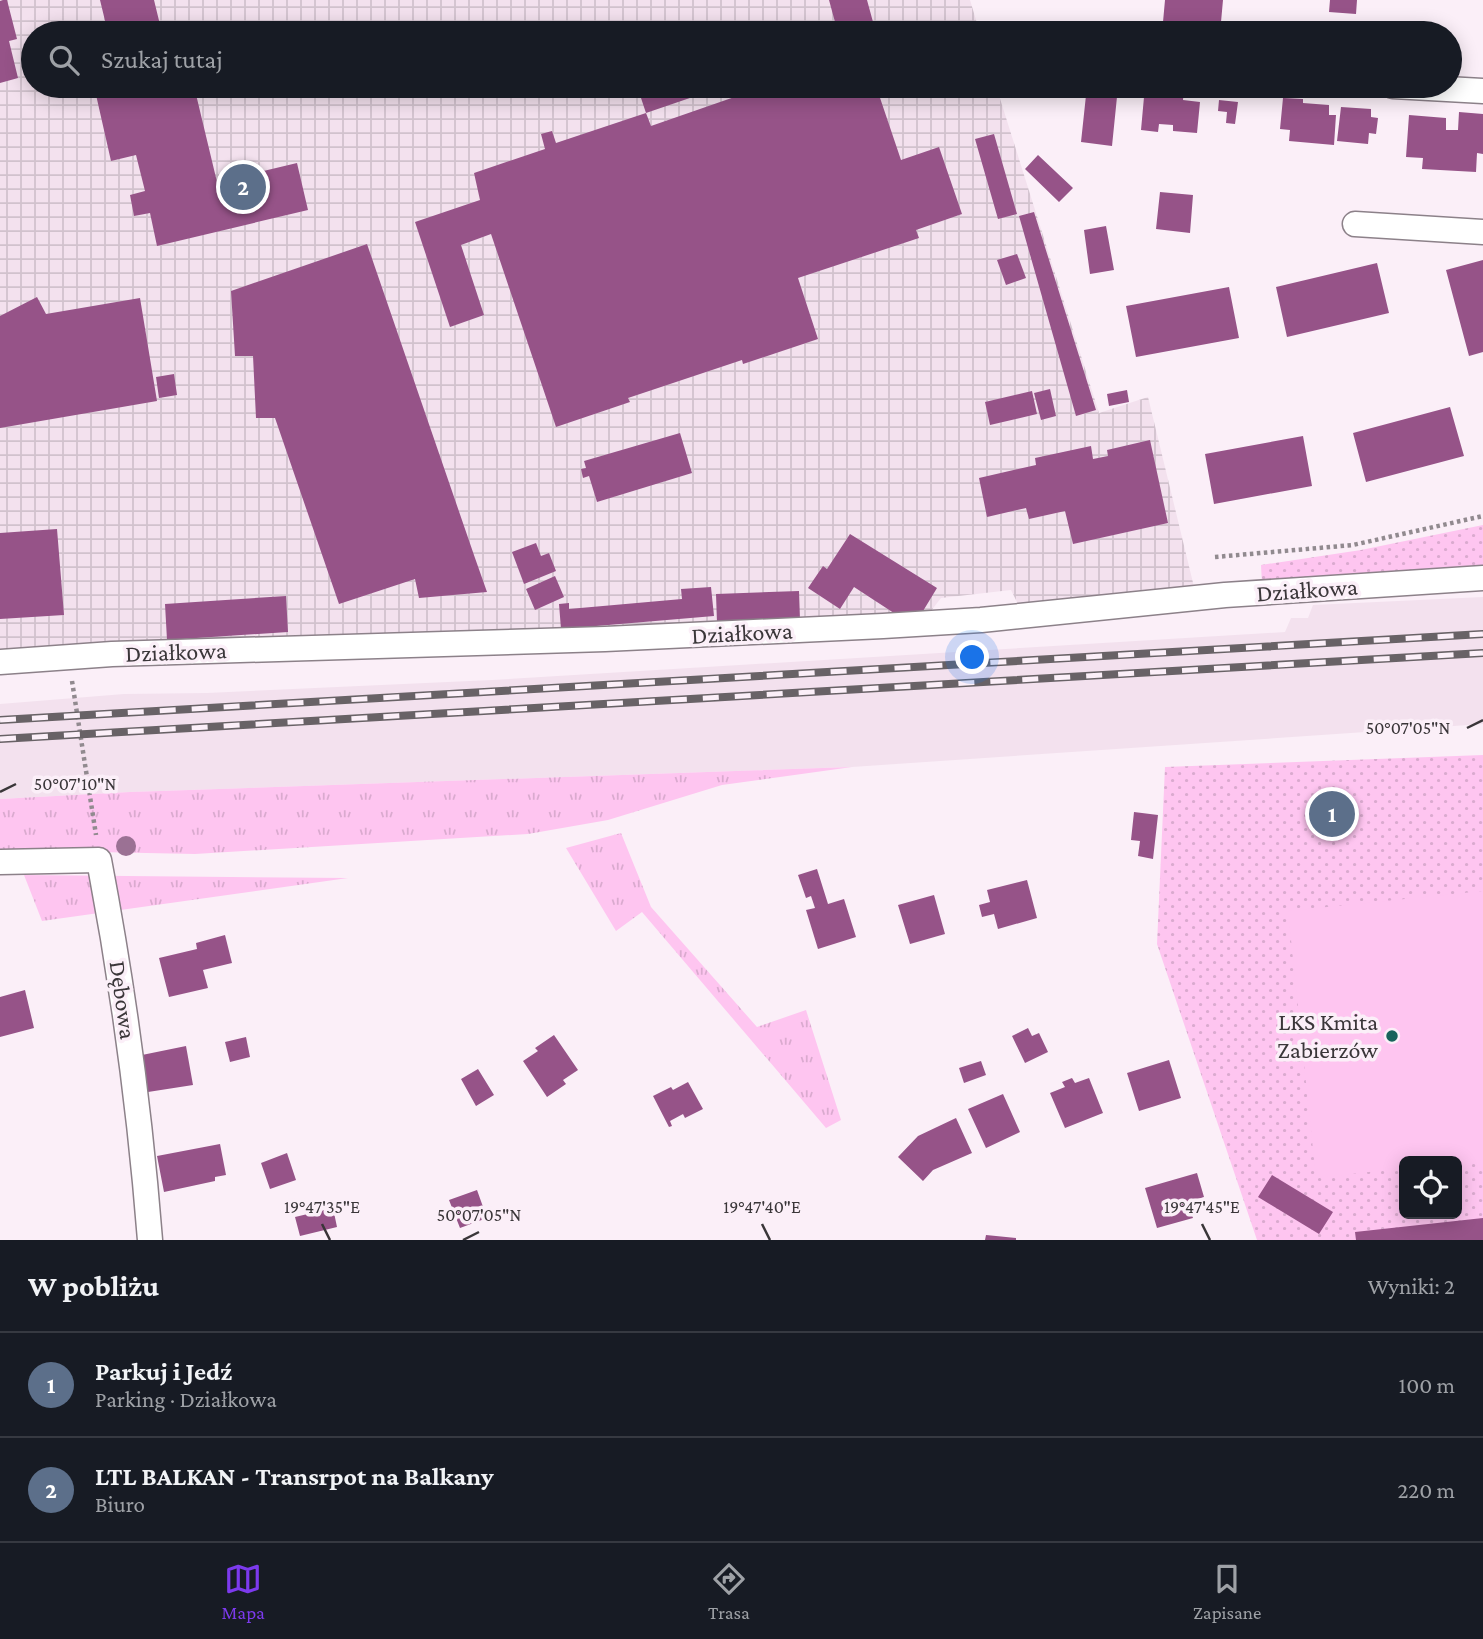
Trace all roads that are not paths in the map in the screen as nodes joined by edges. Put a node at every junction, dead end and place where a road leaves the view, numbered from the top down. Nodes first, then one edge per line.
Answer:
1 (1462, 90) edge
2 (1483, 91) edge
3 (1355, 224) dead end
4 (1483, 232) edge
5 (1483, 578) edge
6 (0, 662) edge
7 (0, 862) edge
8 (150, 1240) edge

1 - 2 street
3 - 4 street
5 - 6 street, Działkowa
7 - 8 street, Dębowa

